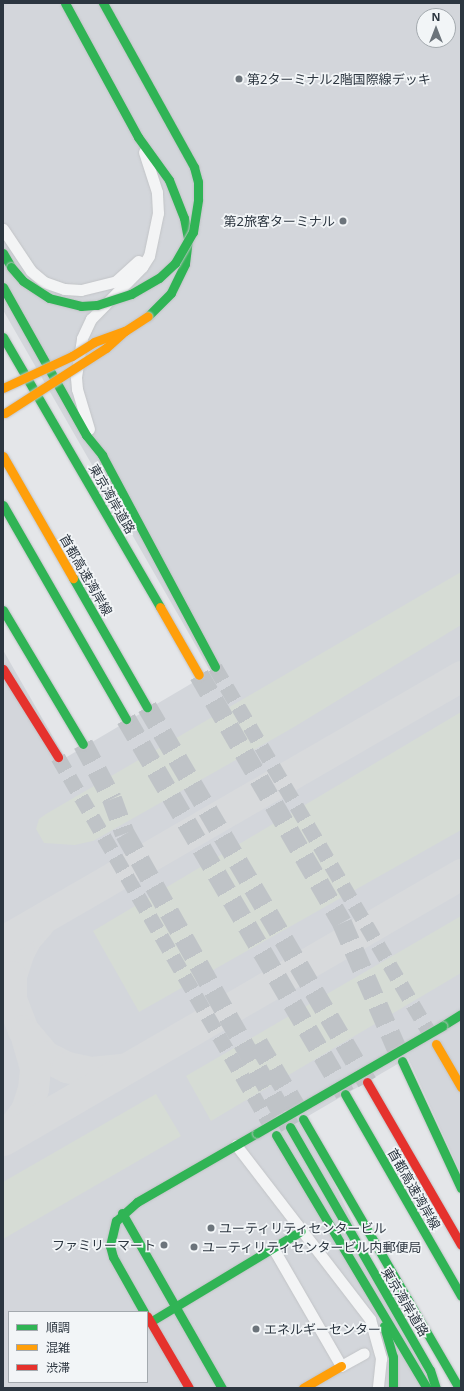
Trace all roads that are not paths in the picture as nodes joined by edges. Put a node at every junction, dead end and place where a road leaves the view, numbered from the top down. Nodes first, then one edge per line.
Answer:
1 (65, 3) edge
2 (103, 3) edge
3 (138, 137) junction
4 (3, 229) edge
5 (152, 241) junction
6 (3, 253) edge
7 (3, 287) edge
8 (125, 330) junction
9 (3, 337) edge
10 (3, 388) edge
11 (4, 413) edge
12 (102, 455) junction
13 (3, 456) edge
14 (3, 505) edge
15 (3, 610) edge
16 (215, 667) tunnel mouth
17 (3, 669) edge
18 (199, 675) tunnel mouth
19 (3, 686) edge
20 (147, 707) tunnel mouth
21 (126, 719) tunnel mouth
22 (49, 744) junction
23 (83, 744) tunnel mouth
24 (58, 757) tunnel mouth
25 (461, 1014) edge
26 (436, 1044) tunnel mouth
27 (402, 1062) tunnel mouth
28 (367, 1082) tunnel mouth
29 (461, 1087) edge
30 (345, 1094) tunnel mouth
31 (303, 1119) tunnel mouth
32 (290, 1126) tunnel mouth
33 (276, 1135) tunnel mouth
34 (236, 1145) junction
35 (461, 1188) edge
36 (122, 1213) junction
37 (301, 1231) junction
38 (461, 1245) edge
39 (274, 1248) junction
40 (461, 1296) edge
41 (376, 1305) junction
42 (174, 1306) junction
43 (143, 1311) edge
44 (149, 1319) edge
45 (364, 1354) dead end
46 (341, 1366) junction
47 (189, 1388) edge
48 (222, 1388) edge
49 (304, 1388) edge
50 (378, 1388) edge
51 (393, 1388) edge
52 (427, 1388) edge
53 (436, 1388) edge
54 (459, 1388) edge

1 - 3 main road
2 - 6 main road, bridge
3 - 5 street
3 - 8 main road, bridge
4 - 5 street
5 - 12 street
7 - 12 main road
8 - 10 main road, bridge
8 - 11 main road, bridge
9 - 18 main road, 東京湾岸道路
12 - 16 main road
13 - 20 main road, 首都高速湾岸線
14 - 21 main road
15 - 23 main road
17 - 22 main road
19 - 22 main road
22 - 24 main road
25 - 34 main road, bridge
26 - 29 main road
27 - 35 main road
28 - 38 main road, 首都高速湾岸線
30 - 40 main road, 首都高速湾岸線
31 - 54 main road
32 - 53 main road, 東京湾岸道路
33 - 41 main road
34 - 36 main road
34 - 37 street
36 - 42 main road
36 - 43 main road
37 - 39 main road
37 - 50 street
39 - 42 main road
39 - 46 street
41 - 51 main road
41 - 52 main road
42 - 44 main road
42 - 48 main road
44 - 47 main road
45 - 46 street
46 - 49 main road

